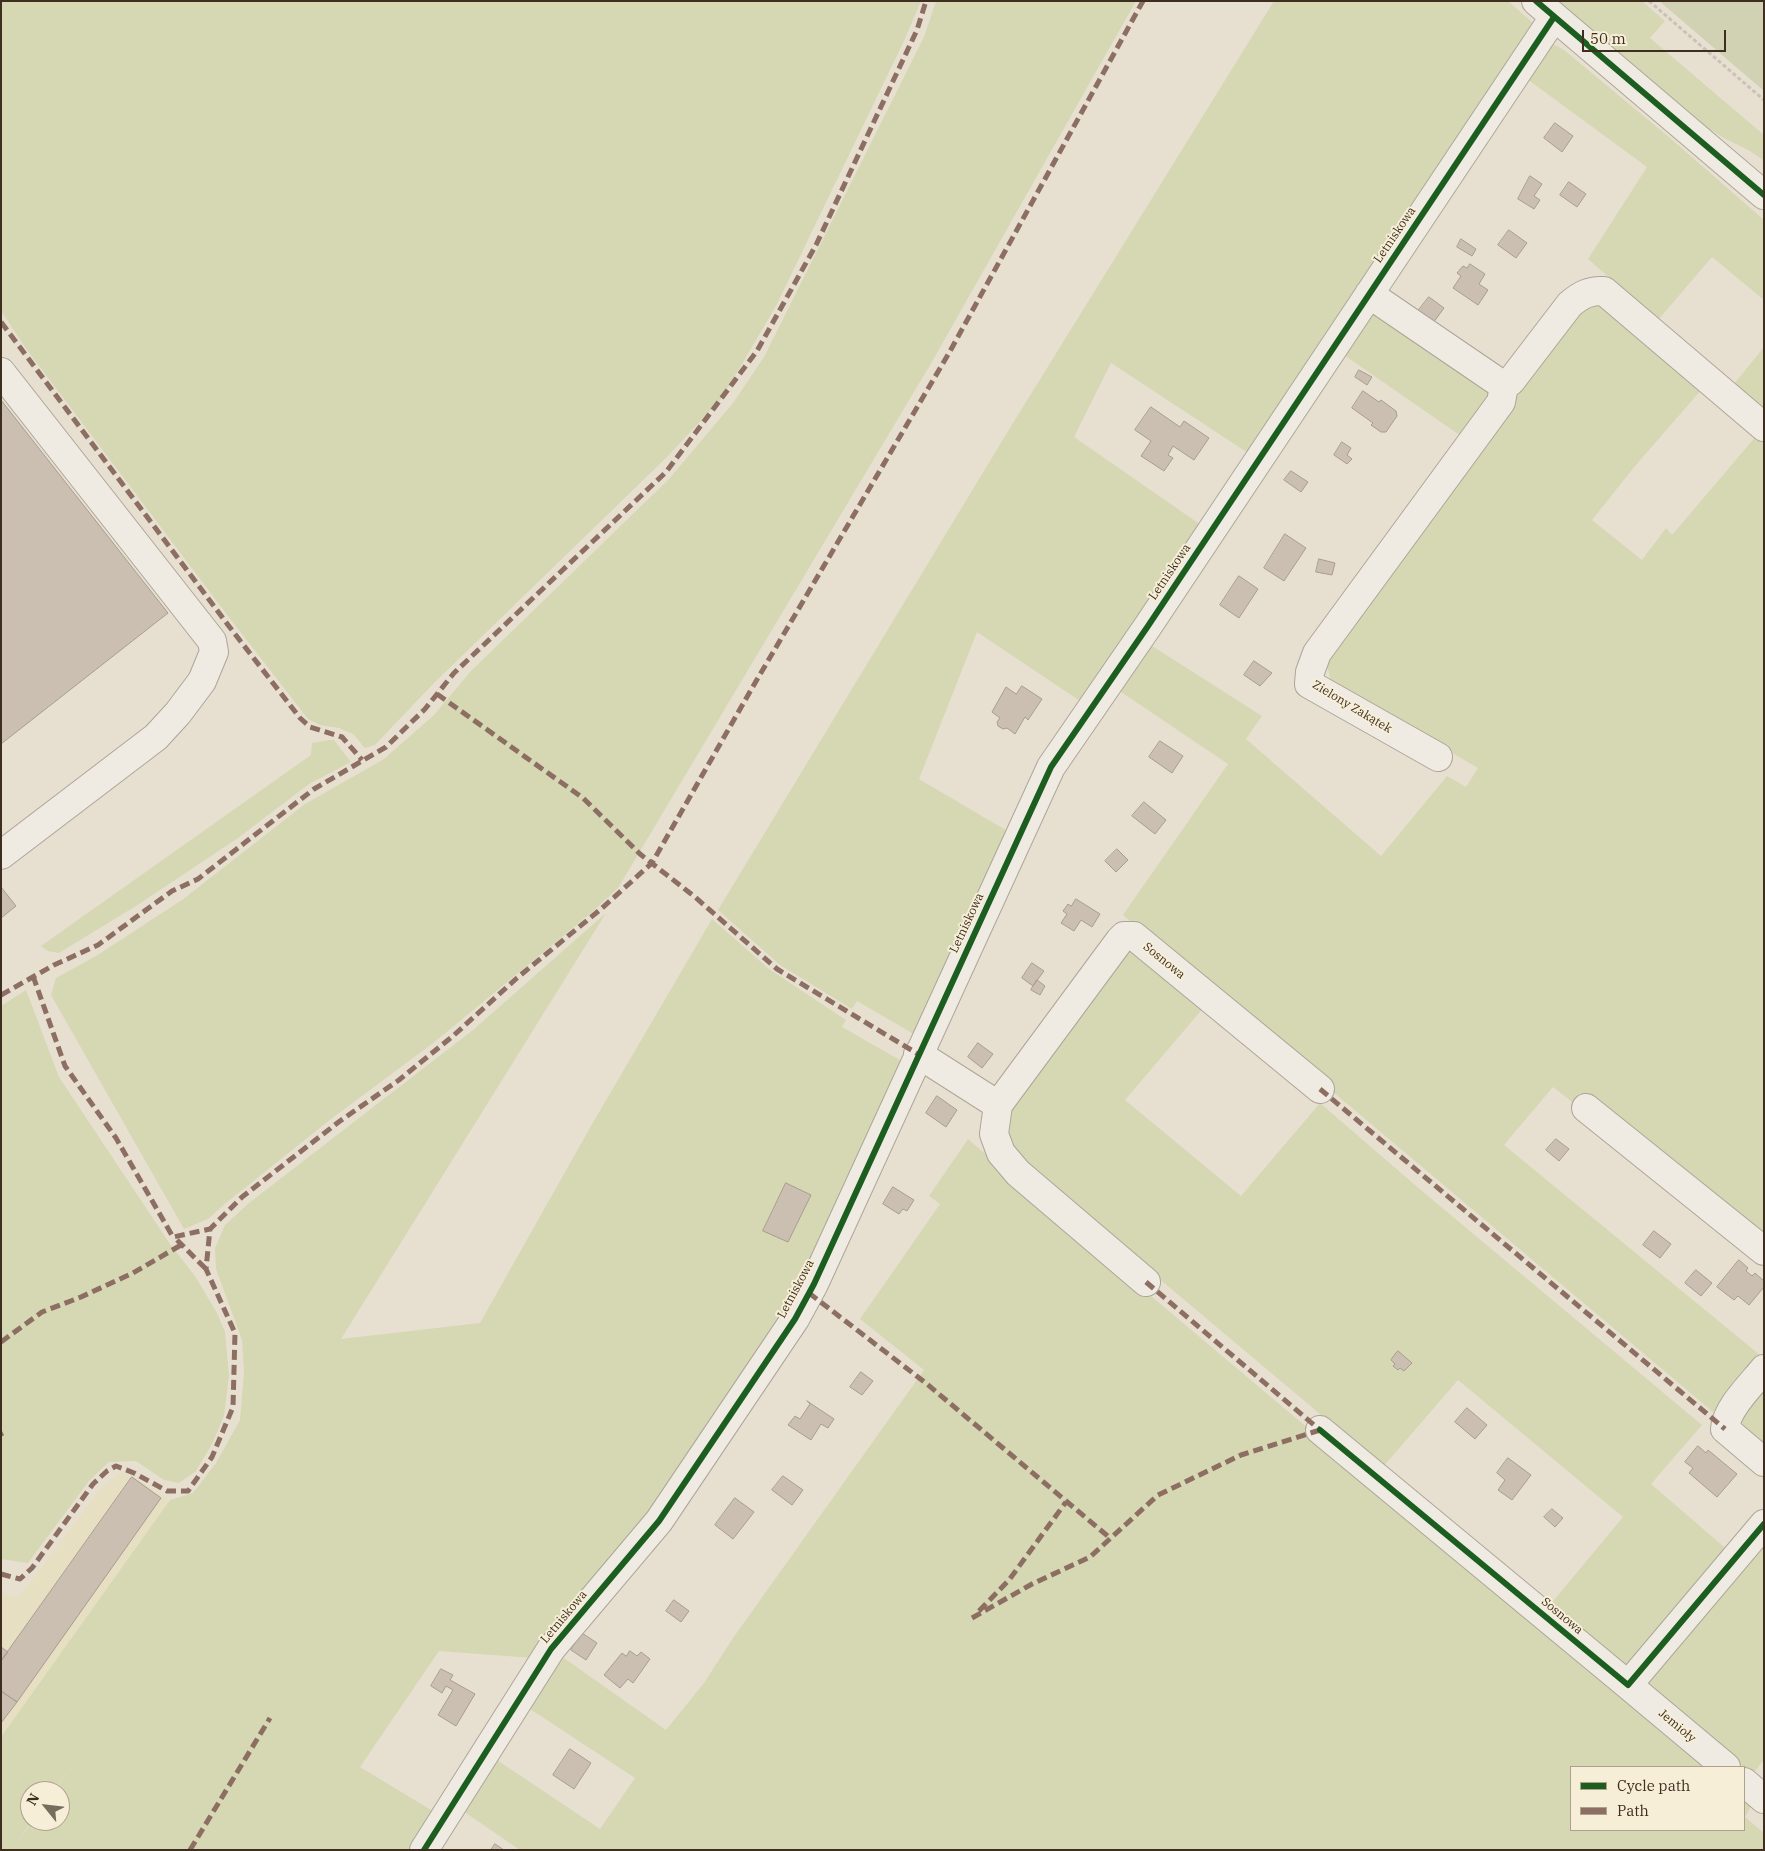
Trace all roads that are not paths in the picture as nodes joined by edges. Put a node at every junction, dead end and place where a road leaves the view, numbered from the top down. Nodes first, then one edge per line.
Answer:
1 (1545, 9) edge
2 (1764, 195) edge
3 (1370, 294) junction
4 (1, 372) edge
5 (1504, 386) junction
6 (1764, 427) edge
7 (1438, 757) dead end
8 (1, 855) edge
9 (918, 1054) junction
10 (1320, 1089) dead end
11 (998, 1106) junction
12 (1586, 1108) dead end
13 (1764, 1251) edge
14 (1146, 1282) dead end
15 (1764, 1369) edge
16 (1320, 1430) dead end
17 (1764, 1462) edge
18 (1764, 1524) edge
19 (1628, 1685) junction
20 (1725, 1766) edge
21 (1745, 1783) edge
22 (1764, 1799) edge
23 (424, 1850) edge

1 - 2 street
1 - 3 street, Letniskowa
3 - 5 street
3 - 9 street, Letniskowa
4 - 8 street
5 - 6 street
5 - 7 street, Zielony Zakątek
9 - 11 street
9 - 23 street, Letniskowa
10 - 11 street, Sosnowa
11 - 14 street, Sosnowa
12 - 13 street
15 - 17 street
16 - 19 street, Sosnowa
18 - 19 street
19 - 20 street, Jemioły
21 - 22 street

